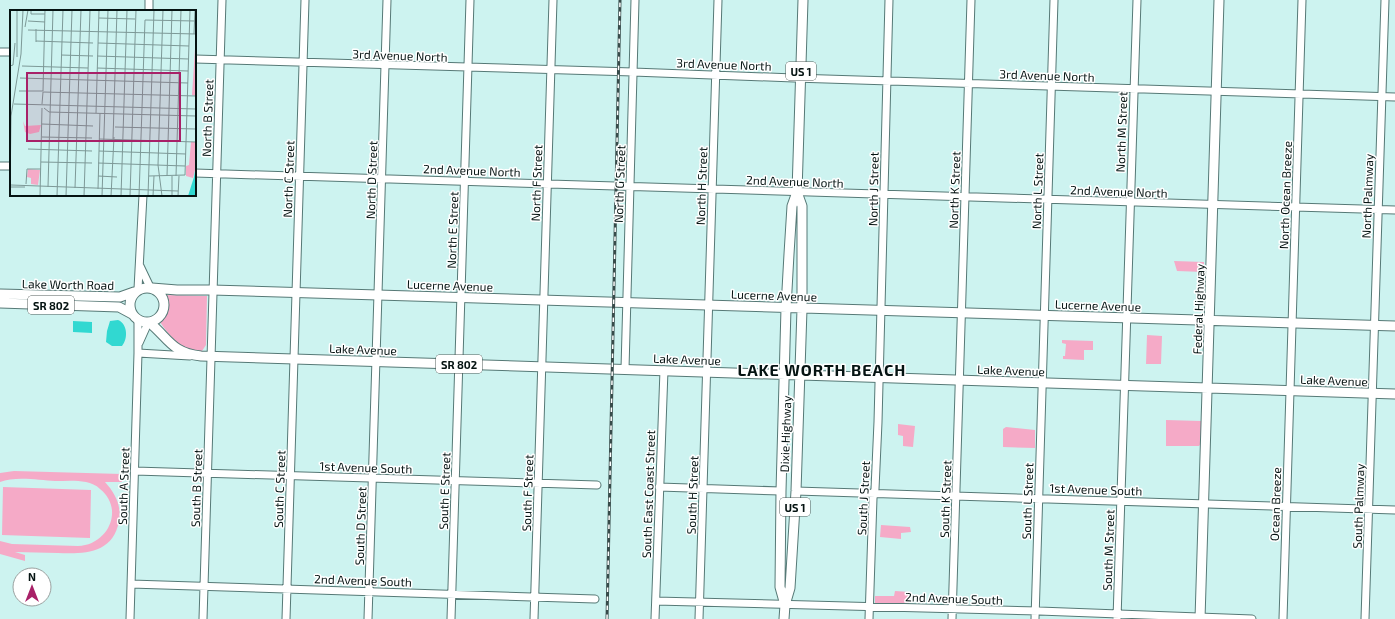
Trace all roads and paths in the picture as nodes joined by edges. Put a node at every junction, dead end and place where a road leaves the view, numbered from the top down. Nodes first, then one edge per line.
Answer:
1 (150, 0) edge
2 (222, 0) edge
3 (305, 0) edge
4 (387, 0) edge
5 (470, 0) edge
6 (553, 0) edge
7 (636, 0) edge
8 (718, 0) edge
9 (803, 0) edge
10 (889, 0) edge
11 (971, 0) edge
12 (1054, 0) edge
13 (1137, 0) edge
14 (1219, 0) edge
15 (1302, 0) edge
16 (1384, 0) edge
17 (149, 10) edge
18 (196, 59) edge
19 (220, 60) junction
20 (303, 62) junction
21 (386, 65) junction
22 (468, 68) junction
23 (550, 70) junction
24 (633, 72) junction
25 (716, 75) junction
26 (801, 78) junction
27 (886, 81) junction
28 (969, 83) junction
29 (1051, 86) junction
30 (1134, 88) junction
31 (1217, 91) junction
32 (1299, 94) junction
33 (1382, 96) junction
34 (1395, 97) edge
35 (196, 173) edge
36 (216, 174) junction
37 (299, 176) junction
38 (382, 179) junction
39 (464, 181) junction
40 (547, 184) junction
41 (630, 186) junction
42 (712, 189) junction
43 (797, 192) junction
44 (884, 194) junction
45 (143, 196) edge
46 (965, 197) junction
47 (1048, 199) junction
48 (1130, 202) junction
49 (1213, 204) junction
50 (1295, 207) junction
51 (1378, 210) junction
52 (1395, 210) edge
53 (140, 266) junction
54 (151, 288) junction
55 (212, 290) junction
56 (136, 291) junction
57 (296, 292) junction
58 (3, 295) edge
59 (378, 295) junction
60 (461, 297) junction
61 (544, 300) junction
62 (626, 302) junction
63 (0, 303) edge
64 (709, 305) junction
65 (786, 308) junction
66 (802, 309) junction
67 (882, 310) junction
68 (962, 313) junction
69 (1044, 316) junction
70 (135, 317) junction
71 (1127, 318) junction
72 (1209, 321) junction
73 (149, 323) junction
74 (1292, 323) junction
75 (1374, 326) junction
76 (1395, 326) edge
77 (138, 345) junction
78 (138, 353) junction
79 (194, 356) junction
80 (211, 357) junction
81 (294, 359) junction
82 (376, 361) junction
83 (459, 364) junction
84 (542, 367) junction
85 (625, 369) junction
86 (664, 370) junction
87 (706, 372) junction
88 (784, 375) junction
89 (799, 375) junction
90 (880, 378) junction
91 (960, 380) junction
92 (1042, 383) junction
93 (1125, 385) junction
94 (1207, 388) junction
95 (1290, 390) junction
96 (1372, 393) junction
97 (1395, 394) edge
98 (135, 471) junction
99 (208, 473) junction
100 (290, 475) junction
101 (373, 478) junction
102 (455, 481) junction
103 (538, 483) junction
104 (597, 485) dead end
105 (659, 487) junction
106 (703, 488) junction
107 (780, 491) junction
108 (796, 491) junction
109 (874, 494) junction
110 (956, 496) junction
111 (1038, 499) junction
112 (1121, 501) junction
113 (1204, 503) junction
114 (1286, 506) junction
115 (1369, 509) junction
116 (1395, 510) edge
117 (131, 584) junction
118 (204, 586) junction
119 (287, 589) junction
120 (369, 592) junction
121 (452, 594) junction
122 (534, 597) junction
123 (595, 599) dead end
124 (656, 600) junction
125 (700, 602) junction
126 (785, 605) junction
127 (869, 606) junction
128 (952, 609) junction
129 (1035, 615) edge
130 (1117, 616) edge
131 (1200, 618) edge
132 (130, 619) edge
133 (203, 619) edge
134 (286, 619) edge
135 (368, 619) edge
136 (451, 619) edge
137 (534, 619) edge
138 (655, 619) edge
139 (699, 619) edge
140 (784, 619) edge
141 (869, 619) edge
142 (952, 619) edge
143 (1252, 619) edge
144 (1283, 619) edge
145 (1365, 619) edge

1 - 17 street
2 - 19 street, North B Street
3 - 20 street, North C Street
4 - 21 street, North D Street
5 - 22 street, North E Street
6 - 23 street, North F Street
7 - 24 street, North G Street
8 - 25 street, North H Street
9 - 26 main road, Dixie Highway / US 1
10 - 27 street, North J Street
11 - 28 street, North K Street
12 - 29 street, North L Street
13 - 30 street, North M Street
14 - 31 main road, Federal Highway
15 - 32 street, North Ocean Breeze
16 - 33 street, North Palmway
18 - 19 street, 3rd Avenue North
19 - 20 street, 3rd Avenue North
19 - 36 street, North B Street
20 - 21 street, 3rd Avenue North
20 - 37 street, North C Street
21 - 22 street, 3rd Avenue North
21 - 38 street, North D Street
22 - 23 street, 3rd Avenue North
22 - 39 street, North E Street
23 - 24 street, 3rd Avenue North
23 - 40 street, North F Street
24 - 25 street, 3rd Avenue North
24 - 41 street, North G Street
25 - 26 street, 3rd Avenue North
25 - 42 street, North H Street
26 - 27 street, 3rd Avenue North
26 - 43 main road, Dixie Highway / US 1
27 - 28 street, 3rd Avenue North
27 - 44 street, North J Street
28 - 29 street, 3rd Avenue North
28 - 46 street, North K Street
29 - 30 street, 3rd Avenue North
29 - 47 street, North L Street
30 - 31 street, 3rd Avenue North
30 - 48 street, North M Street
31 - 32 street, 3rd Avenue North
31 - 49 main road, Federal Highway
32 - 33 street, 3rd Avenue North
32 - 50 street, North Ocean Breeze
33 - 34 street, 3rd Avenue North
33 - 51 street, North Palmway
35 - 36 street, 2nd Avenue North
36 - 37 street, 2nd Avenue North
36 - 55 street, North B Street
37 - 38 street, 2nd Avenue North
37 - 57 street, North C Street
38 - 39 street, 2nd Avenue North
38 - 59 street, North D Street
39 - 40 street, 2nd Avenue North
39 - 60 street, North E Street
40 - 41 street, 2nd Avenue North
40 - 61 street, North F Street
41 - 42 street, 2nd Avenue North
41 - 62 street, North G Street
42 - 43 street, 2nd Avenue North
42 - 64 street, North H Street
43 - 44 street, 2nd Avenue North
43 - 65 main road, Dixie Highway / US 1
43 - 66 main road, Dixie Highway / US 1
44 - 46 street, 2nd Avenue North
44 - 67 street, North J Street
45 - 53 street
46 - 47 street, 2nd Avenue North
46 - 68 street, North K Street
47 - 48 street, 2nd Avenue North
47 - 69 street, North L Street
48 - 49 street, 2nd Avenue North
48 - 71 street, North M Street
49 - 50 street, 2nd Avenue North
49 - 72 main road, Federal Highway
50 - 51 street, 2nd Avenue North
50 - 74 street, North Ocean Breeze
51 - 52 street, 2nd Avenue North
51 - 75 street, North Palmway
53 - 54 street
53 - 56 street
54 - 55 main road, Lucerne Avenue / SR 802
54 - 56 main road, SR 802
54 - 73 main road
55 - 57 main road, Lucerne Avenue / SR 802
55 - 80 street, North B Street
56 - 58 main road, Lake Worth Road / SR 802
56 - 70 main road
57 - 59 main road, Lucerne Avenue / SR 802
57 - 81 street, North C Street
59 - 60 main road, Lucerne Avenue / SR 802
59 - 82 street, North D Street
60 - 61 main road, Lucerne Avenue / SR 802
60 - 83 street, North E Street
61 - 62 main road, Lucerne Avenue / SR 802
61 - 84 street, North F Street
62 - 64 main road, Lucerne Avenue / SR 802
62 - 85 street, North G Street
63 - 70 main road, Lake Worth Road / SR 802
64 - 65 main road, Lucerne Avenue / SR 802
64 - 87 street, North H Street
65 - 66 main road, Lucerne Avenue / SR 802
65 - 88 main road, Dixie Highway / US 1
66 - 67 main road, Lucerne Avenue / SR 802
66 - 89 main road, Dixie Highway / US 1
67 - 68 main road, Lucerne Avenue / SR 802
67 - 90 street, North J Street
68 - 69 main road, Lucerne Avenue / SR 802
68 - 91 street, North K Street
69 - 71 main road, Lucerne Avenue / SR 802
69 - 92 street, North L Street
70 - 73 main road, SR 802
70 - 77 street, South A Street
71 - 72 main road, Lucerne Avenue / SR 802
71 - 93 street, North M Street
72 - 74 main road, Lucerne Avenue / SR 802
72 - 94 main road, Federal Highway
73 - 77 street
73 - 79 main road, Lake Avenue / SR 802
74 - 75 main road, Lucerne Avenue / SR 802
74 - 95 street, North Ocean Breeze
75 - 76 main road, Lucerne Avenue / SR 802
75 - 96 street, North Palmway
77 - 78 street, South A Street
78 - 79 street, Lake Avenue
78 - 98 street, South A Street
79 - 80 main road, Lake Avenue / SR 802
80 - 81 main road, Lake Avenue / SR 802
80 - 99 street, South B Street
81 - 82 main road, Lake Avenue / SR 802
81 - 100 street, South C Street
82 - 83 main road, Lake Avenue / SR 802
82 - 101 street, South D Street
83 - 84 main road, Lake Avenue / SR 802
83 - 102 street, South E Street
84 - 85 main road, Lake Avenue / SR 802
84 - 103 street, South F Street
85 - 86 main road, Lake Avenue / SR 802
86 - 87 main road, Lake Avenue / SR 802
86 - 105 street, South East Coast Street
87 - 88 main road, Lake Avenue / SR 802
87 - 106 street, South H Street
88 - 89 main road, Lake Avenue / SR 802
88 - 107 main road, Dixie Highway / US 1
89 - 90 main road, Lake Avenue / SR 802
89 - 108 main road, Dixie Highway / US 1
90 - 91 main road, Lake Avenue / SR 802
90 - 109 street, South J Street
91 - 92 main road, Lake Avenue / SR 802
91 - 110 street, South K Street
92 - 93 main road, Lake Avenue / SR 802
92 - 111 street, South L Street
93 - 94 main road, Lake Avenue / SR 802
93 - 112 street, South M Street
94 - 95 main road, Lake Avenue / SR 802
94 - 113 main road, Federal Highway
95 - 96 main road, Lake Avenue / SR 802
95 - 114 street, Ocean Breeze
96 - 97 main road, Lake Avenue / SR 802
96 - 115 street, South Palmway
98 - 99 street, 1st Avenue South
98 - 117 street, South A Street
99 - 100 street, 1st Avenue South
99 - 118 street, South B Street
100 - 101 street, 1st Avenue South
100 - 119 street, South C Street
101 - 102 street, 1st Avenue South
101 - 120 street, South D Street
102 - 103 street, 1st Avenue South
102 - 121 street, South E Street
103 - 104 street, 1st Avenue South
103 - 122 street, South F Street
105 - 106 street
105 - 124 street, South East Coast Street
106 - 107 street
106 - 125 street, South H Street
107 - 126 main road, Dixie Highway / US 1
108 - 109 street, 1st Avenue South
108 - 126 main road, Dixie Highway / US 1
109 - 110 street, 1st Avenue South
109 - 127 street, South J Street
110 - 111 street, 1st Avenue South
110 - 128 street, South K Street
111 - 112 street, 1st Avenue South
111 - 129 street, South L Street
112 - 113 street, 1st Avenue South
112 - 130 street, South M Street
113 - 114 street, 1st Avenue South
113 - 131 main road, Federal Highway
114 - 115 street, 1st Avenue South
114 - 144 street, Ocean Breeze
115 - 116 street, 1st Avenue South
115 - 145 street, South Palmway
117 - 118 street, 2nd Avenue South
117 - 132 street, South A Street
118 - 119 street, 2nd Avenue South
118 - 133 street, South B Street
119 - 120 street, 2nd Avenue South
119 - 134 street, South C Street
120 - 121 street, 2nd Avenue South
120 - 135 street, South D Street
121 - 122 street, 2nd Avenue South
121 - 136 street, South E Street
122 - 123 street, 2nd Avenue South
122 - 137 street, South F Street
124 - 125 street, 2nd Avenue South
124 - 138 street, South East Coast Street
125 - 126 street, 2nd Avenue South
125 - 139 street, South H Street
126 - 127 street, 2nd Avenue South
126 - 140 main road, Dixie Highway / US 1
127 - 128 street, 2nd Avenue South
127 - 141 street, South J Street
128 - 129 street, 2nd Avenue South
128 - 142 street, South K Street
129 - 130 street, 2nd Avenue South
130 - 131 street, 2nd Avenue South
131 - 143 street, 2nd Avenue South

